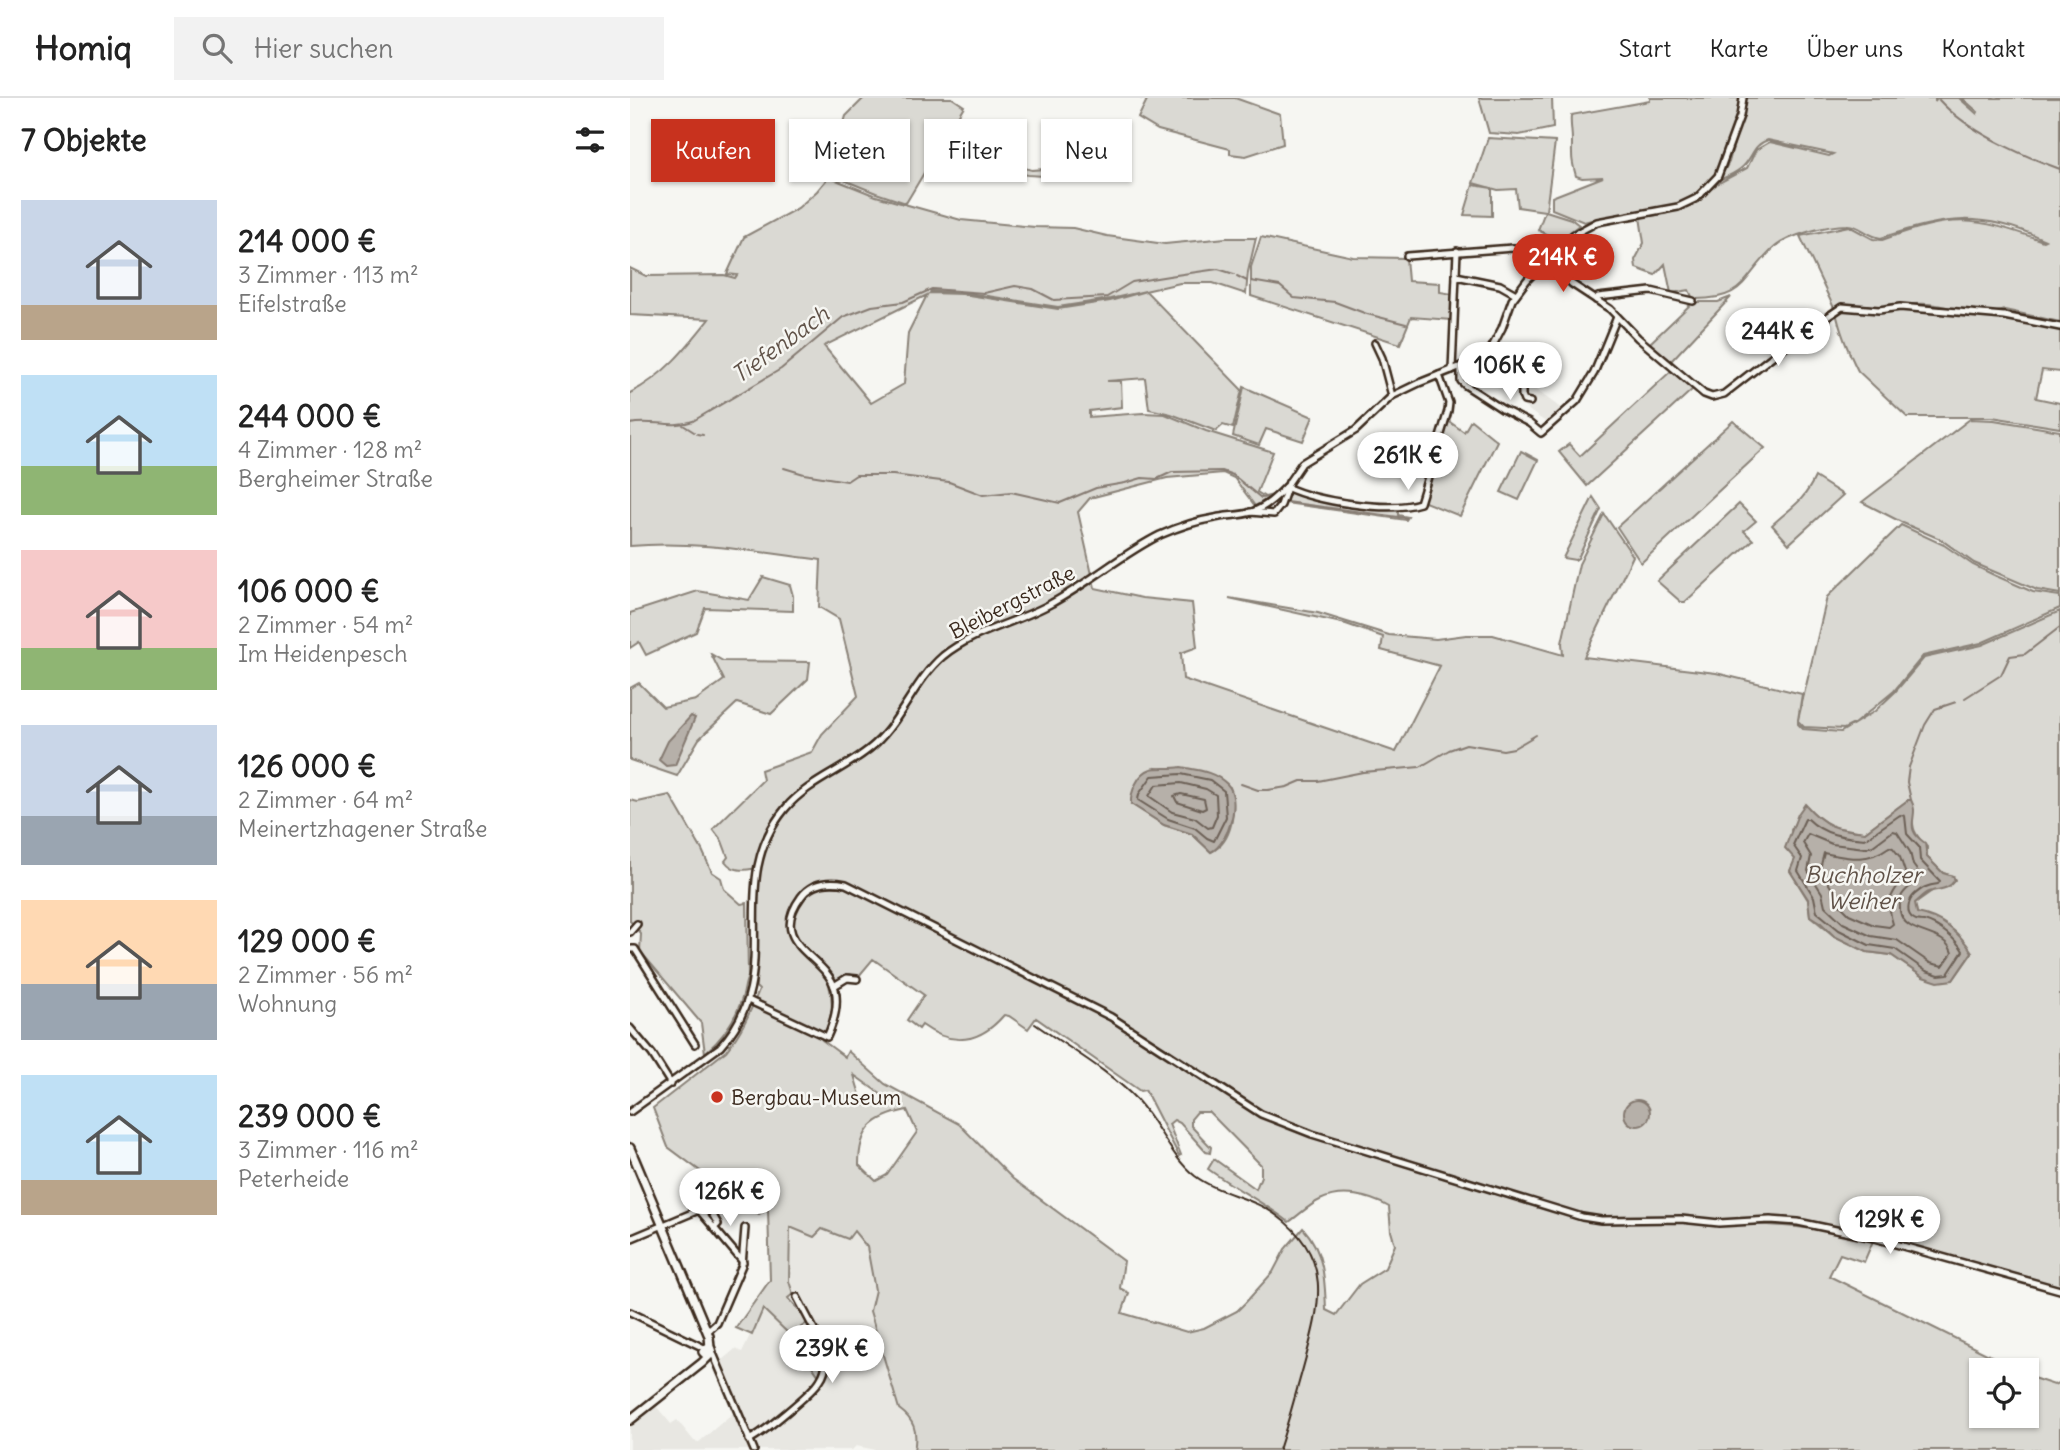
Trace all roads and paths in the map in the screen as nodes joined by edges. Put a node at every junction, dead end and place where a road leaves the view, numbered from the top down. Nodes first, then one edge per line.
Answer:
1 (1743, 98) edge
2 (1457, 251) junction
3 (1407, 256) dead end
4 (1547, 262) junction
5 (1456, 276) junction
6 (1517, 294) junction
7 (1596, 300) junction
8 (1693, 300) dead end
9 (1617, 317) junction
10 (2060, 327) edge
11 (1374, 343) dead end
12 (1461, 366) junction
13 (1452, 370) junction
14 (1439, 375) junction
15 (1522, 378) dead end
16 (1392, 396) junction
17 (1530, 402) dead end
18 (1286, 487) junction
19 (1275, 499) junction
20 (1281, 505) junction
21 (1263, 507) junction
22 (1250, 512) junction
23 (1260, 514) junction
24 (637, 924) dead end
25 (630, 932) edge
26 (631, 948) edge
27 (857, 979) dead end
28 (834, 986) junction
29 (748, 1000) junction
30 (630, 1028) edge
31 (695, 1044) dead end
32 (671, 1084) junction
33 (630, 1112) edge
34 (630, 1148) edge
35 (728, 1193) dead end
36 (708, 1205) junction
37 (699, 1210) junction
38 (662, 1226) junction
39 (714, 1228) junction
40 (745, 1228) dead end
41 (630, 1239) edge
42 (743, 1262) junction
43 (2060, 1290) edge
44 (797, 1297) dead end
45 (630, 1312) edge
46 (706, 1335) junction
47 (706, 1350) junction
48 (700, 1365) junction
49 (718, 1366) junction
50 (631, 1420) edge
51 (750, 1440) junction
52 (754, 1450) edge

1 - 4 street
2 - 3 street
2 - 4 street
2 - 5 street
4 - 6 street, Bleibergstraße
4 - 7 street
5 - 6 street
5 - 13 street
6 - 12 street, Bleibergstraße
7 - 8 street
7 - 9 street
9 - 10 street
9 - 12 street
11 - 16 street
12 - 13 street, Bleibergstraße
13 - 14 street, Bleibergstraße
14 - 16 street, Bleibergstraße
14 - 18 street
15 - 17 street
16 - 18 street, Bleibergstraße
18 - 19 street, Bleibergstraße
18 - 20 street
19 - 20 street
19 - 21 street, Bleibergstraße
20 - 23 street
21 - 22 street, Bleibergstraße
21 - 23 street
22 - 23 street, Bleibergstraße
22 - 29 street, Bleibergstraße
24 - 25 street
26 - 31 street
27 - 28 street
28 - 29 street
28 - 43 street
29 - 32 street, Bleibergstraße
30 - 32 street
32 - 33 street, Bleibergstraße
34 - 38 main road
35 - 36 street
36 - 37 street
36 - 39 street
37 - 38 street
37 - 39 street
38 - 41 street
38 - 46 main road
39 - 42 street
40 - 42 street
42 - 46 street
44 - 51 street
45 - 47 street
46 - 47 main road
46 - 47 street
47 - 48 main road
47 - 49 street
48 - 49 street
48 - 50 main road
49 - 51 street
51 - 52 street

